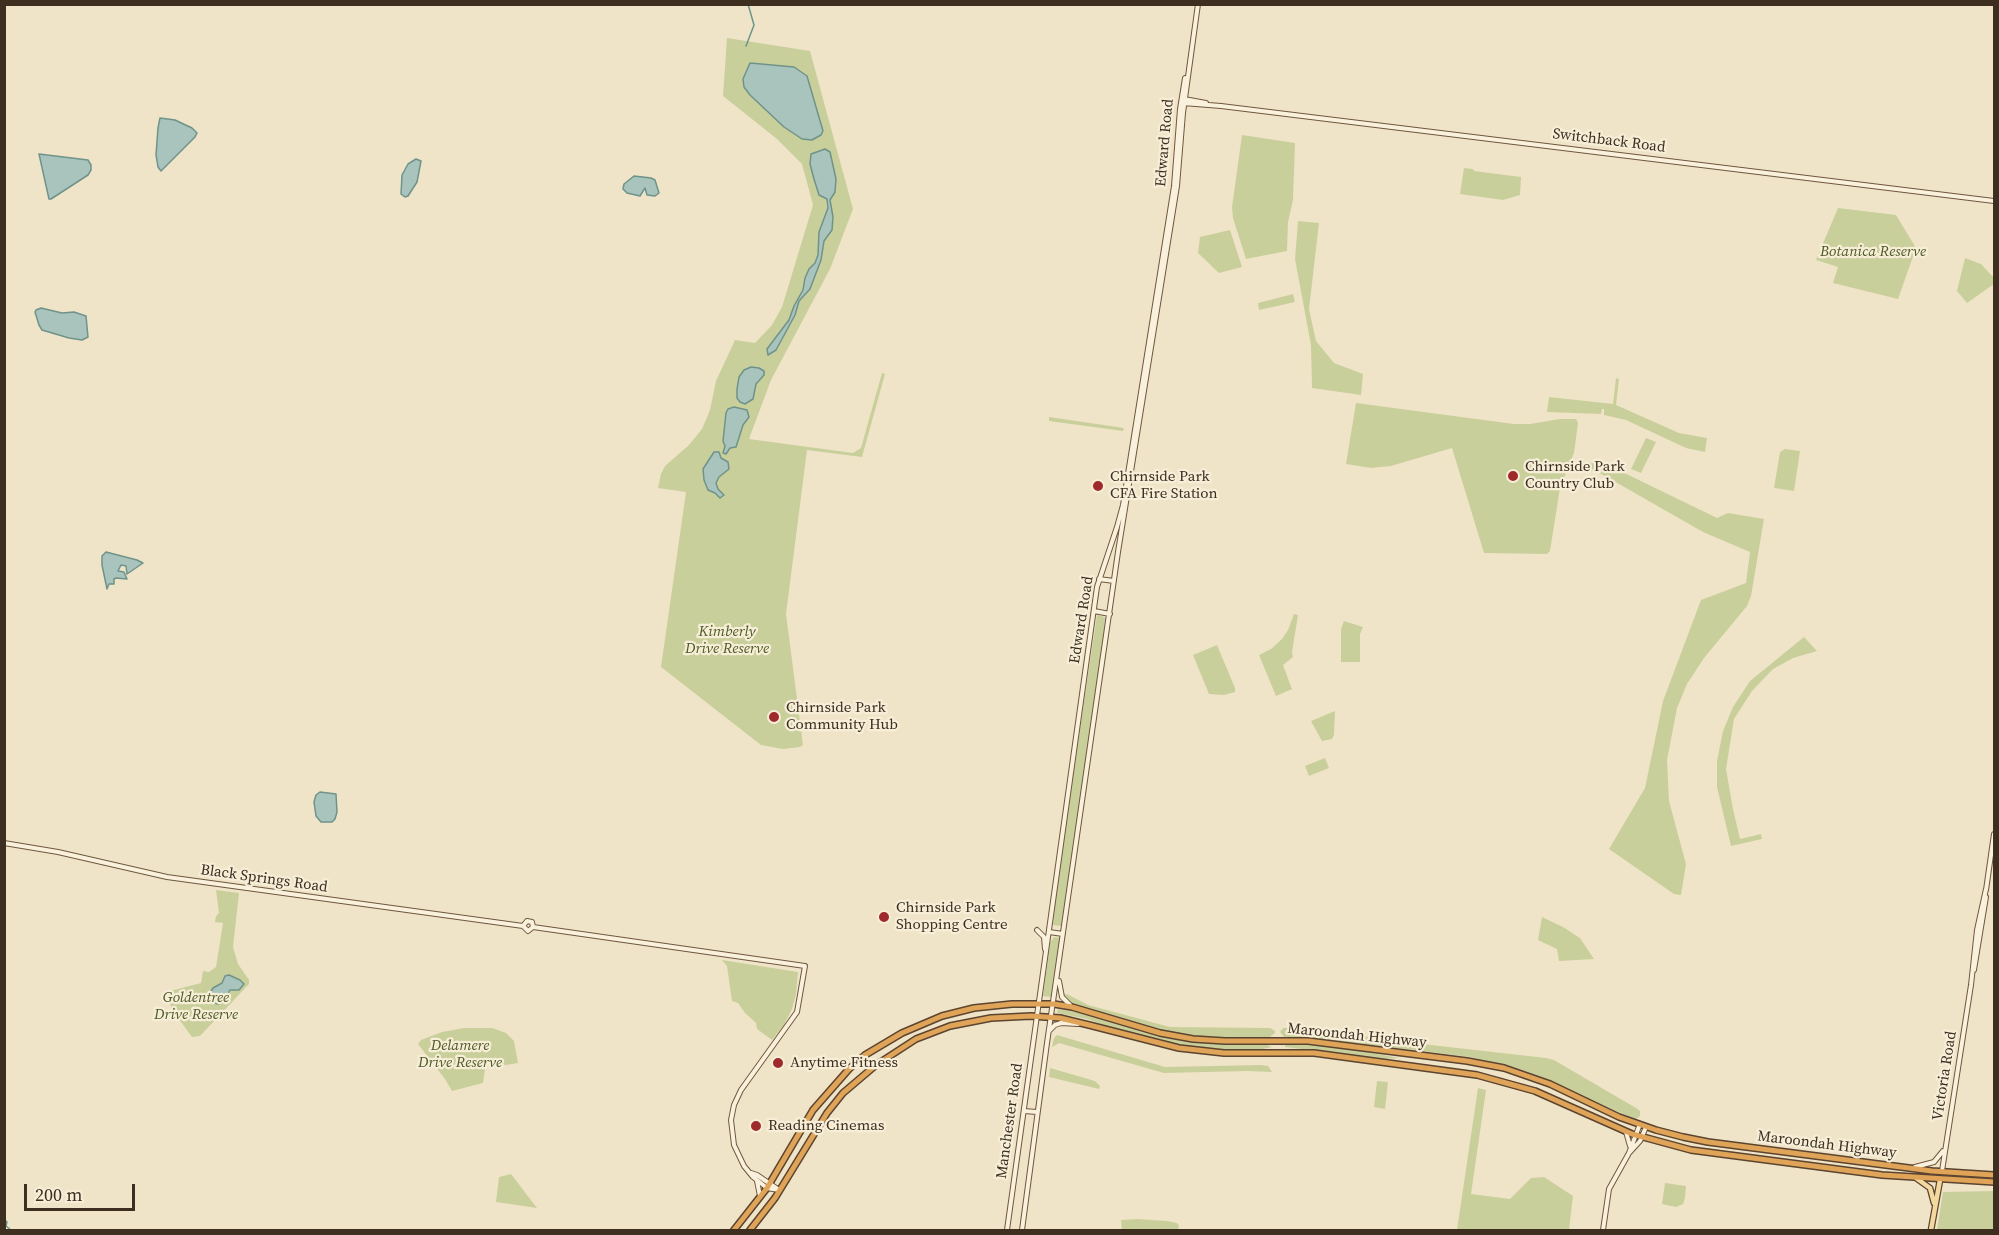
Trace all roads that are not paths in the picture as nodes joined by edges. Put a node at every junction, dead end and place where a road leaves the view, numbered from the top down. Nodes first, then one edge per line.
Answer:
1 (1198, 4) edge
2 (1183, 101) junction
3 (1995, 201) edge
4 (1136, 430) junction
5 (1099, 579) junction
6 (1114, 581) junction
7 (1094, 611) junction
8 (1110, 614) junction
9 (1995, 834) edge
10 (4, 843) edge
11 (1037, 930) dead end
12 (1049, 932) junction
13 (1063, 934) junction
14 (1058, 971) junction
15 (1044, 973) junction
16 (1039, 1004) junction
17 (1053, 1004) junction
18 (1072, 1007) junction
19 (1037, 1016) junction
20 (1051, 1018) junction
21 (1089, 1024) junction
22 (1049, 1031) junction
23 (1404, 1052) junction
24 (1402, 1064) junction
25 (1024, 1111) junction
26 (1037, 1112) junction
27 (1643, 1126) junction
28 (1626, 1132) junction
29 (1639, 1136) junction
30 (1630, 1147) junction
31 (1946, 1148) junction
32 (1629, 1153) junction
33 (1912, 1168) junction
34 (1942, 1171) junction
35 (751, 1173) junction
36 (1995, 1175) edge
37 (1915, 1178) junction
38 (1940, 1180) junction
39 (757, 1181) junction
40 (1995, 1182) edge
41 (768, 1186) junction
42 (779, 1190) junction
43 (760, 1197) junction
44 (1934, 1209) junction
45 (734, 1230) edge
46 (750, 1230) edge
47 (1007, 1230) edge
48 (1022, 1230) edge
49 (1603, 1230) edge
50 (1931, 1230) edge

1 - 2 main road, Edward Road
2 - 3 main road, Switchback Road
2 - 4 main road, Edward Road
4 - 5 main road, Edward Road
4 - 6 main road, Edward Road
5 - 6 main road
5 - 7 main road, Edward Road
6 - 8 main road, Edward Road
7 - 8 main road
7 - 12 main road, Edward Road
8 - 13 main road, Edward Road
9 - 31 main road, Victoria Road
10 - 35 main road, Black Springs Road
11 - 15 main road
12 - 13 main road
12 - 15 main road, Edward Road
13 - 14 main road, Edward Road
14 - 17 main road, Edward Road
14 - 18 main road
15 - 16 main road, Edward Road
16 - 17 highway, Maroondah Highway
16 - 19 main road, Manchester Road
16 - 41 highway, Maroondah Highway
17 - 18 highway, Maroondah Highway
17 - 20 main road, Edward Road
18 - 23 highway, Maroondah Highway
19 - 20 highway, Maroondah Highway
19 - 25 main road, Manchester Road
19 - 42 highway, Maroondah Highway
20 - 21 highway, Maroondah Highway
20 - 22 main road, Manchester Road
21 - 22 main road
21 - 24 highway, Maroondah Highway
22 - 26 main road, Manchester Road
23 - 24 highway
23 - 27 highway, Maroondah Highway
24 - 28 highway, Maroondah Highway
25 - 26 main road
25 - 47 main road, Manchester Road
26 - 48 main road, Manchester Road
27 - 29 main road
27 - 33 highway, Maroondah Highway
28 - 29 highway, Maroondah Highway
28 - 30 main road
29 - 30 main road
29 - 32 main road
29 - 37 highway, Maroondah Highway
30 - 32 main road
31 - 33 main road
31 - 34 main road, Victoria Road
32 - 49 main road
33 - 34 highway, Maroondah Highway
34 - 36 highway, Maroondah Highway
34 - 38 highway
35 - 39 main road
35 - 41 main road
37 - 38 highway, Maroondah Highway
37 - 44 main road
38 - 40 highway, Maroondah Highway
38 - 44 main road
39 - 41 main road
39 - 43 main road
41 - 42 main road
41 - 43 highway, Maroondah Highway
42 - 46 highway, Maroondah Highway
43 - 45 highway, Maroondah Highway
44 - 50 main road

